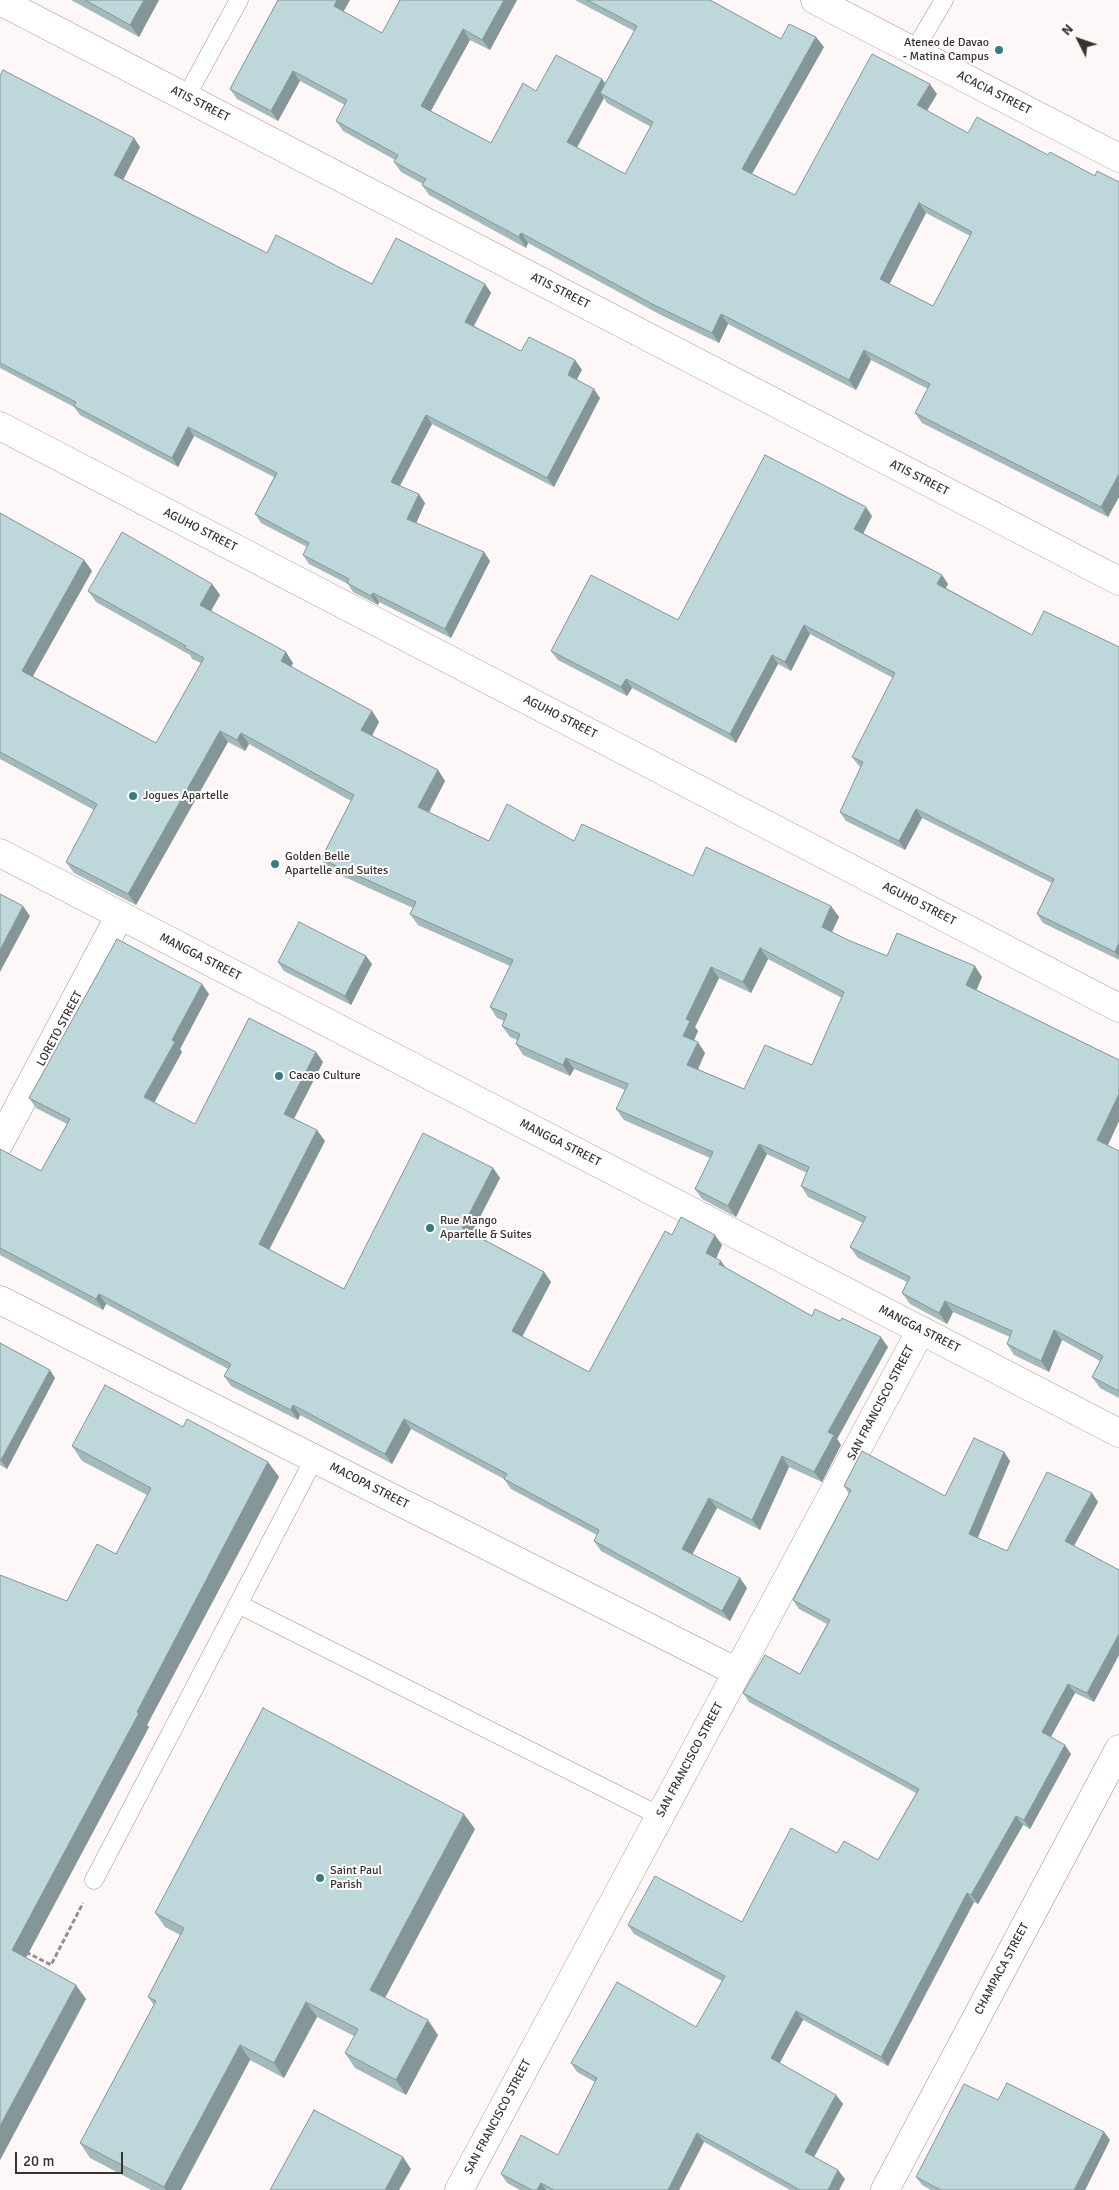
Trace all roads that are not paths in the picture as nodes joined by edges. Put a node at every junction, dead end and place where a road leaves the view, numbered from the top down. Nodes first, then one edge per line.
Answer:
1 (239, 0) edge
2 (815, 0) edge
3 (944, 0) edge
4 (0, 1) edge
5 (914, 51) junction
6 (186, 96) junction
7 (1119, 158) edge
8 (0, 426) edge
9 (1119, 582) edge
10 (0, 854) edge
11 (120, 916) junction
12 (1119, 1008) edge
13 (0, 1142) edge
14 (0, 1300) edge
15 (921, 1330) junction
16 (1119, 1433) edge
17 (314, 1459) junction
18 (238, 1604) junction
19 (737, 1672) junction
20 (1119, 1749) edge
21 (660, 1816) junction
22 (94, 1880) road end
23 (459, 2190) edge
24 (885, 2190) edge

1 - 6 lane
2 - 5 street, ACACIA STREET
3 - 5 lane
4 - 6 street, ATIS STREET
5 - 7 street, ACACIA STREET
6 - 9 street, ATIS STREET
8 - 12 street, AGUHO STREET
10 - 11 street, MANGGA STREET
11 - 13 street, LORETO STREET
11 - 15 street, MANGGA STREET
14 - 17 street, MACOPA STREET
15 - 16 street, MANGGA STREET
15 - 19 street, SAN FRANCISCO STREET
17 - 18 lane
17 - 19 street, MACOPA STREET
18 - 21 lane
18 - 22 lane
19 - 21 street, SAN FRANCISCO STREET
20 - 24 street, CHAMPACA STREET
21 - 23 street, SAN FRANCISCO STREET

